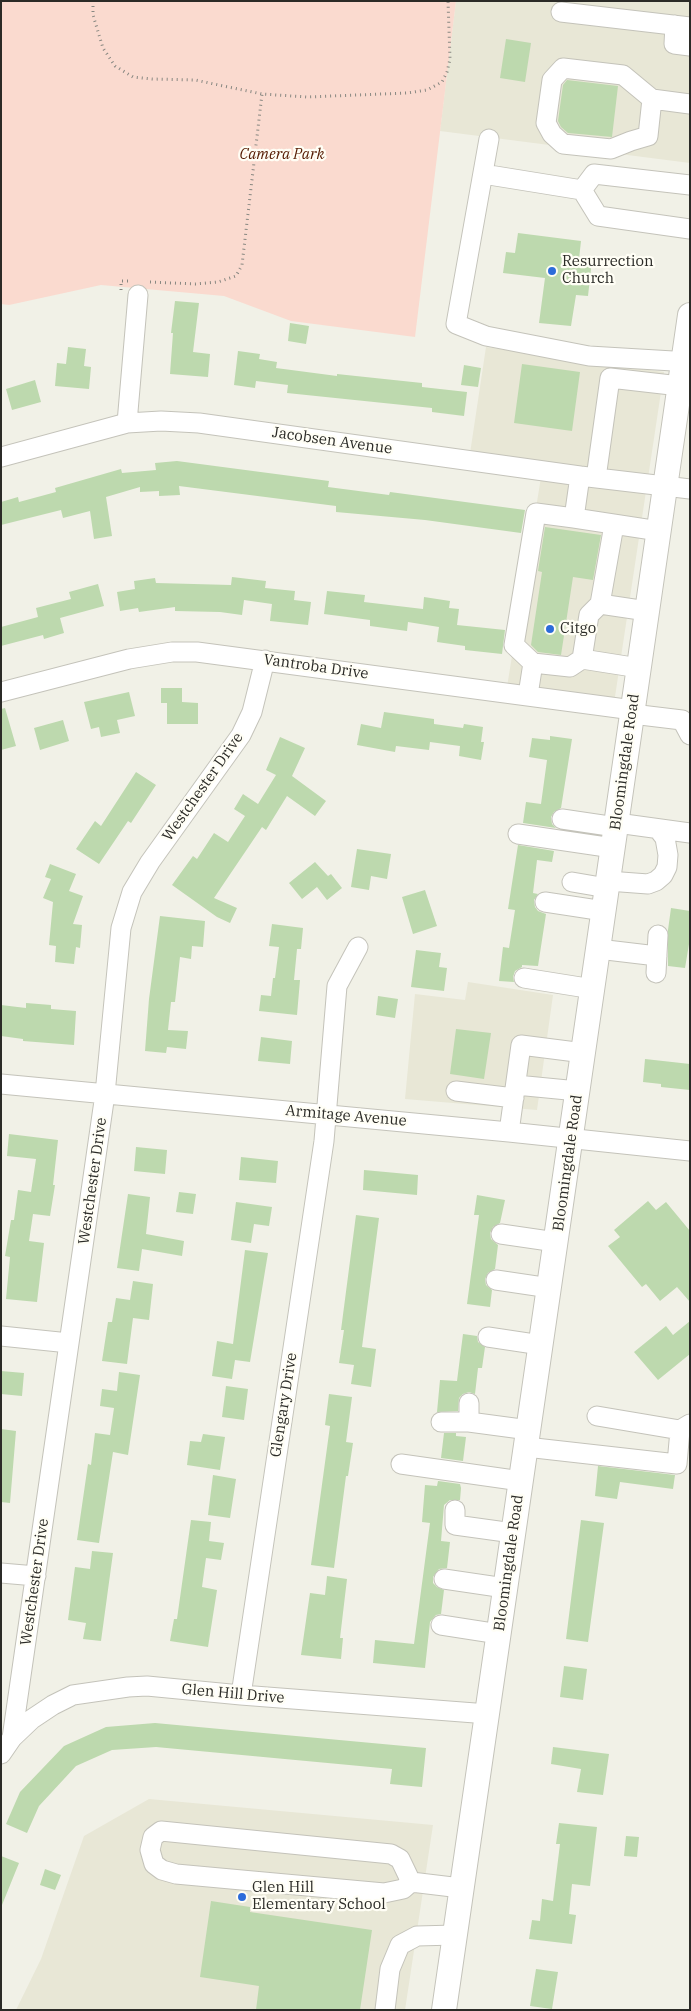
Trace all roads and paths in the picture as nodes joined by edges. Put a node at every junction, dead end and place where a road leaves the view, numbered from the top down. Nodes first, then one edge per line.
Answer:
1 (93, 1) edge
2 (448, 1) edge
3 (561, 12) dead end
4 (682, 26) edge
5 (690, 46) edge
6 (262, 94) junction
7 (652, 99) junction
8 (690, 104) edge
9 (489, 139) dead end
10 (483, 174) junction
11 (690, 185) edge
12 (582, 190) junction
13 (690, 228) edge
14 (134, 288) joint
15 (690, 315) edge
16 (686, 362) edge
17 (680, 386) junction
18 (126, 423) junction
19 (1, 457) edge
20 (588, 477) junction
21 (665, 487) junction
22 (690, 489) edge
23 (574, 518) junction
24 (614, 525) junction
25 (658, 531) junction
26 (600, 604) junction
27 (647, 611) junction
28 (582, 659) junction
29 (265, 660) junction
30 (533, 663) junction
31 (639, 668) junction
32 (1, 692) edge
33 (528, 695) junction
34 (633, 712) junction
35 (690, 735) edge
36 (562, 820) dead end
37 (658, 828) junction
38 (615, 833) junction
39 (690, 833) edge
40 (518, 834) dead end
41 (572, 882) dead end
42 (608, 884) junction
43 (545, 902) dead end
44 (604, 911) junction
45 (658, 935) dead end
46 (358, 946) dead end
47 (598, 949) junction
48 (524, 978) dead end
49 (593, 989) junction
50 (584, 1053) junction
51 (1, 1084) edge
52 (456, 1091) dead end
53 (515, 1091) junction
54 (578, 1091) junction
55 (105, 1094) junction
56 (325, 1114) junction
57 (509, 1132) junction
58 (571, 1138) junction
59 (690, 1151) edge
60 (501, 1234) dead end
61 (556, 1242) junction
62 (496, 1280) dead end
63 (550, 1288) junction
64 (1, 1336) edge
65 (488, 1337) dead end
66 (69, 1343) junction
67 (541, 1345) junction
68 (470, 1403) dead end
69 (597, 1416) dead end
70 (441, 1422) dead end
71 (469, 1422) junction
72 (685, 1427) edge
73 (528, 1439) junction
74 (401, 1464) dead end
75 (521, 1481) junction
76 (455, 1510) dead end
77 (513, 1533) junction
78 (1, 1573) edge
79 (36, 1576) junction
80 (444, 1579) dead end
81 (505, 1588) junction
82 (441, 1625) dead end
83 (499, 1634) junction
84 (241, 1695) junction
85 (488, 1714) junction
86 (12, 1738) junction
87 (1, 1754) edge
88 (411, 1882) junction
89 (461, 1888) junction
90 (454, 1935) junction
91 (385, 2010) edge
92 (444, 2010) edge

1 - 6 path
2 - 6 path
3 - 4 street
4 - 5 street
6 - 14 path
7 - 7 street
7 - 8 street
9 - 10 street
10 - 12 street
10 - 16 street
11 - 12 street
12 - 13 street
14 - 18 street
15 - 16 main road, Bloomingdale Road
16 - 17 main road, Bloomingdale Road
17 - 20 street
17 - 21 main road, Bloomingdale Road
18 - 19 street, Jacobsen Avenue
18 - 20 street, Jacobsen Avenue
20 - 21 street, Jacobsen Avenue
20 - 23 street
21 - 22 street, Jacobsen Avenue
21 - 25 main road, Bloomingdale Road
23 - 24 street
23 - 30 street
24 - 25 street
24 - 26 street
25 - 27 main road, Bloomingdale Road
26 - 27 street
26 - 28 street
27 - 31 main road, Bloomingdale Road
28 - 30 street
28 - 31 street
29 - 32 street, Vantroba Drive
29 - 33 street, Vantroba Drive
29 - 55 street, Westchester Drive
30 - 33 street
31 - 34 main road, Bloomingdale Road
33 - 34 street, Vantroba Drive
34 - 35 street, Vantroba Drive
34 - 38 main road, Bloomingdale Road
36 - 38 street
37 - 38 street
37 - 39 street
37 - 42 street
38 - 40 street
38 - 42 main road, Bloomingdale Road
41 - 42 street
42 - 44 main road, Bloomingdale Road
43 - 44 street
44 - 47 main road, Bloomingdale Road
45 - 47 street
46 - 56 street, Glengary Drive
47 - 49 main road, Bloomingdale Road
48 - 49 street
49 - 50 main road, Bloomingdale Road
50 - 53 street
50 - 54 main road, Bloomingdale Road
51 - 55 street, Armitage Avenue
52 - 53 street
53 - 54 street
53 - 57 street
54 - 58 main road, Bloomingdale Road
55 - 56 street, Armitage Avenue
55 - 66 street, Westchester Drive
56 - 57 street, Armitage Avenue
56 - 84 street, Glengary Drive
57 - 58 street, Armitage Avenue
58 - 59 street, Armitage Avenue
58 - 61 main road, Bloomingdale Road
60 - 61 street
61 - 63 main road, Bloomingdale Road
62 - 63 street
63 - 67 main road, Bloomingdale Road
64 - 66 street
65 - 67 street
66 - 79 street, Westchester Drive
67 - 73 main road, Bloomingdale Road
68 - 71 street
69 - 72 street
70 - 71 street
71 - 73 street
72 - 73 street
73 - 75 main road, Bloomingdale Road
74 - 75 street
75 - 77 main road, Bloomingdale Road
76 - 77 street
77 - 81 main road, Bloomingdale Road
78 - 79 street
79 - 86 street, Westchester Drive
80 - 81 street
81 - 83 main road, Bloomingdale Road
82 - 83 street
83 - 85 main road, Bloomingdale Road
84 - 85 street, Glen Hill Drive
84 - 86 street, Glen Hill Drive
85 - 89 main road, Bloomingdale Road
86 - 87 street, Glen Hill Drive
88 - 88 street
88 - 89 street
89 - 90 main road, Bloomingdale Road
90 - 91 street
90 - 92 main road, Bloomingdale Road

